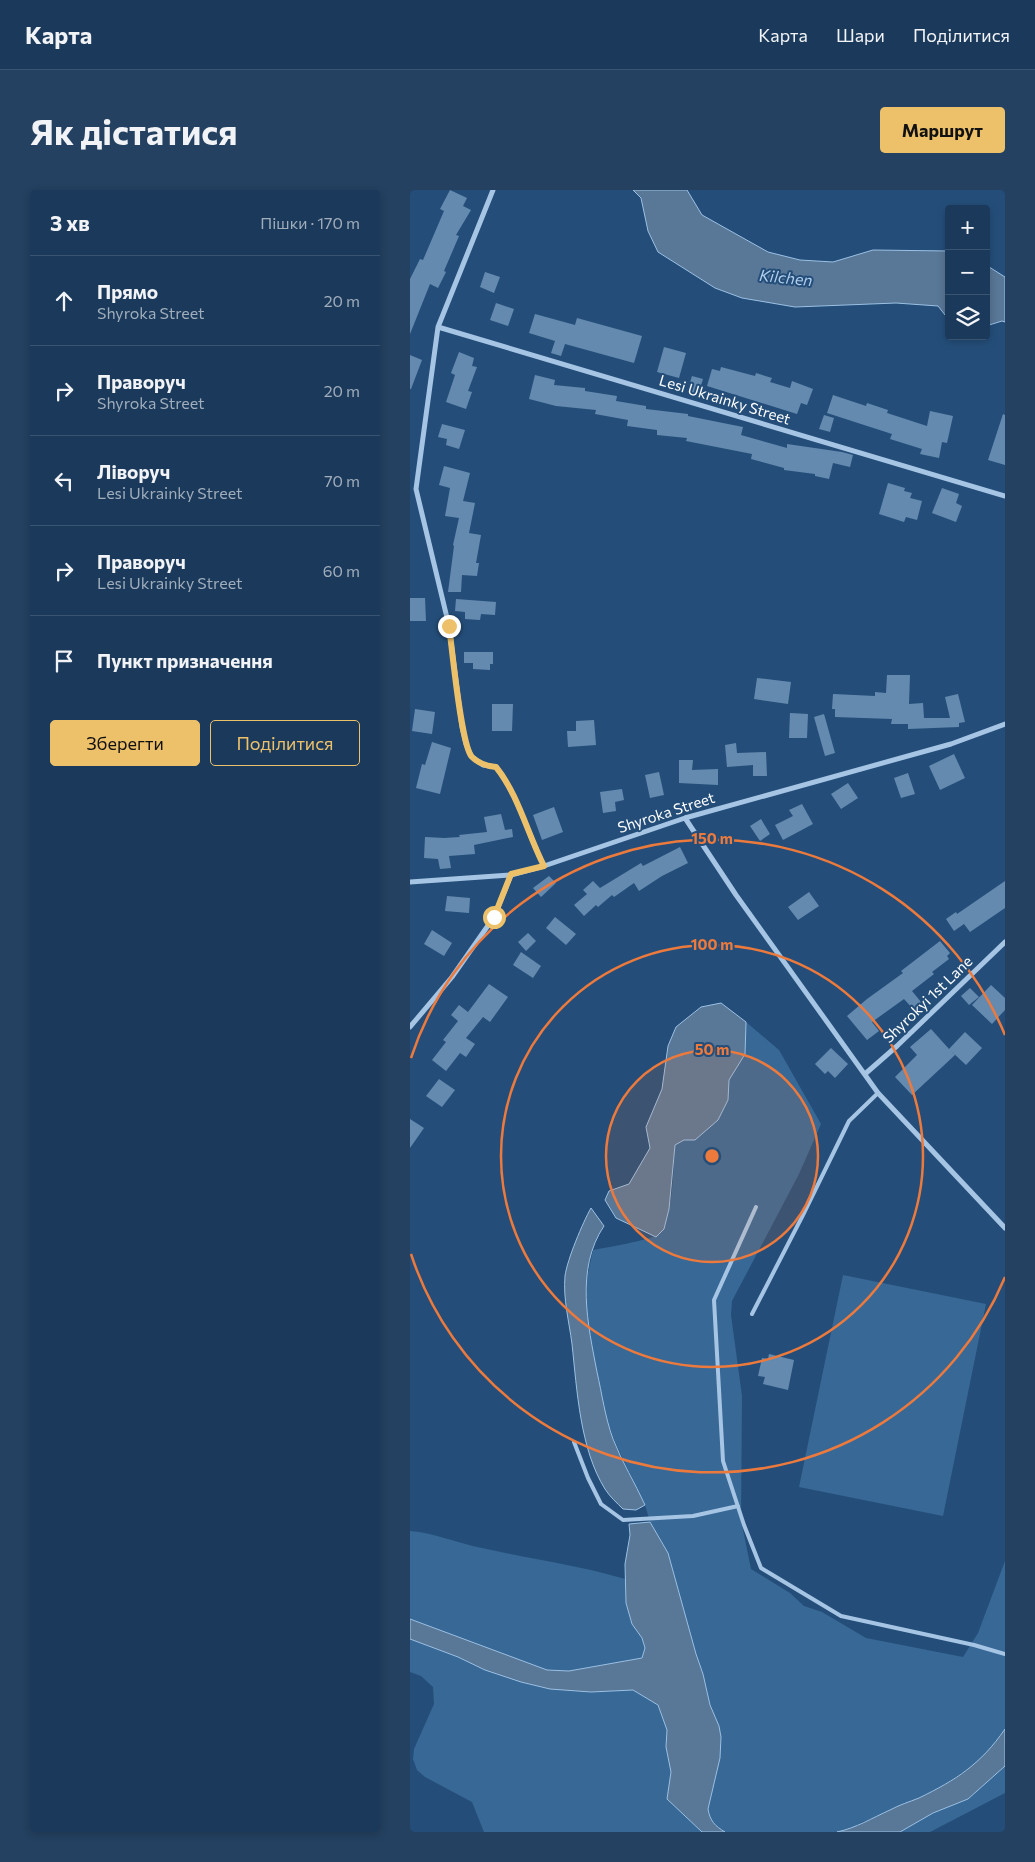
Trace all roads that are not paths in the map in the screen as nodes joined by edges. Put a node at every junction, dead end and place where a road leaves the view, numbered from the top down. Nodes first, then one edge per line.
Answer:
1 (493, 190) edge
2 (438, 327) junction
3 (1005, 496) edge
4 (1005, 724) edge
5 (685, 818) junction
6 (544, 866) junction
7 (511, 874) junction
8 (410, 882) edge
9 (1005, 942) edge
10 (410, 1027) edge
11 (865, 1074) junction
12 (878, 1093) junction
13 (756, 1207) dead end
14 (1005, 1228) edge
15 (752, 1314) dead end
16 (574, 1442) dead end
17 (738, 1506) junction
18 (1005, 1654) edge

1 - 2 street
2 - 3 street, Lesi Ukrainky Street
2 - 6 street
4 - 5 street, Shyroka Street
5 - 6 street, Shyroka Street
5 - 11 street
6 - 7 street, Shyroka Street
7 - 8 street, Shyroka Street
7 - 10 street
9 - 11 street, Shyrokyi 1st Lane
11 - 12 street
12 - 14 street
12 - 15 lane
13 - 17 lane
16 - 17 lane
17 - 18 lane

